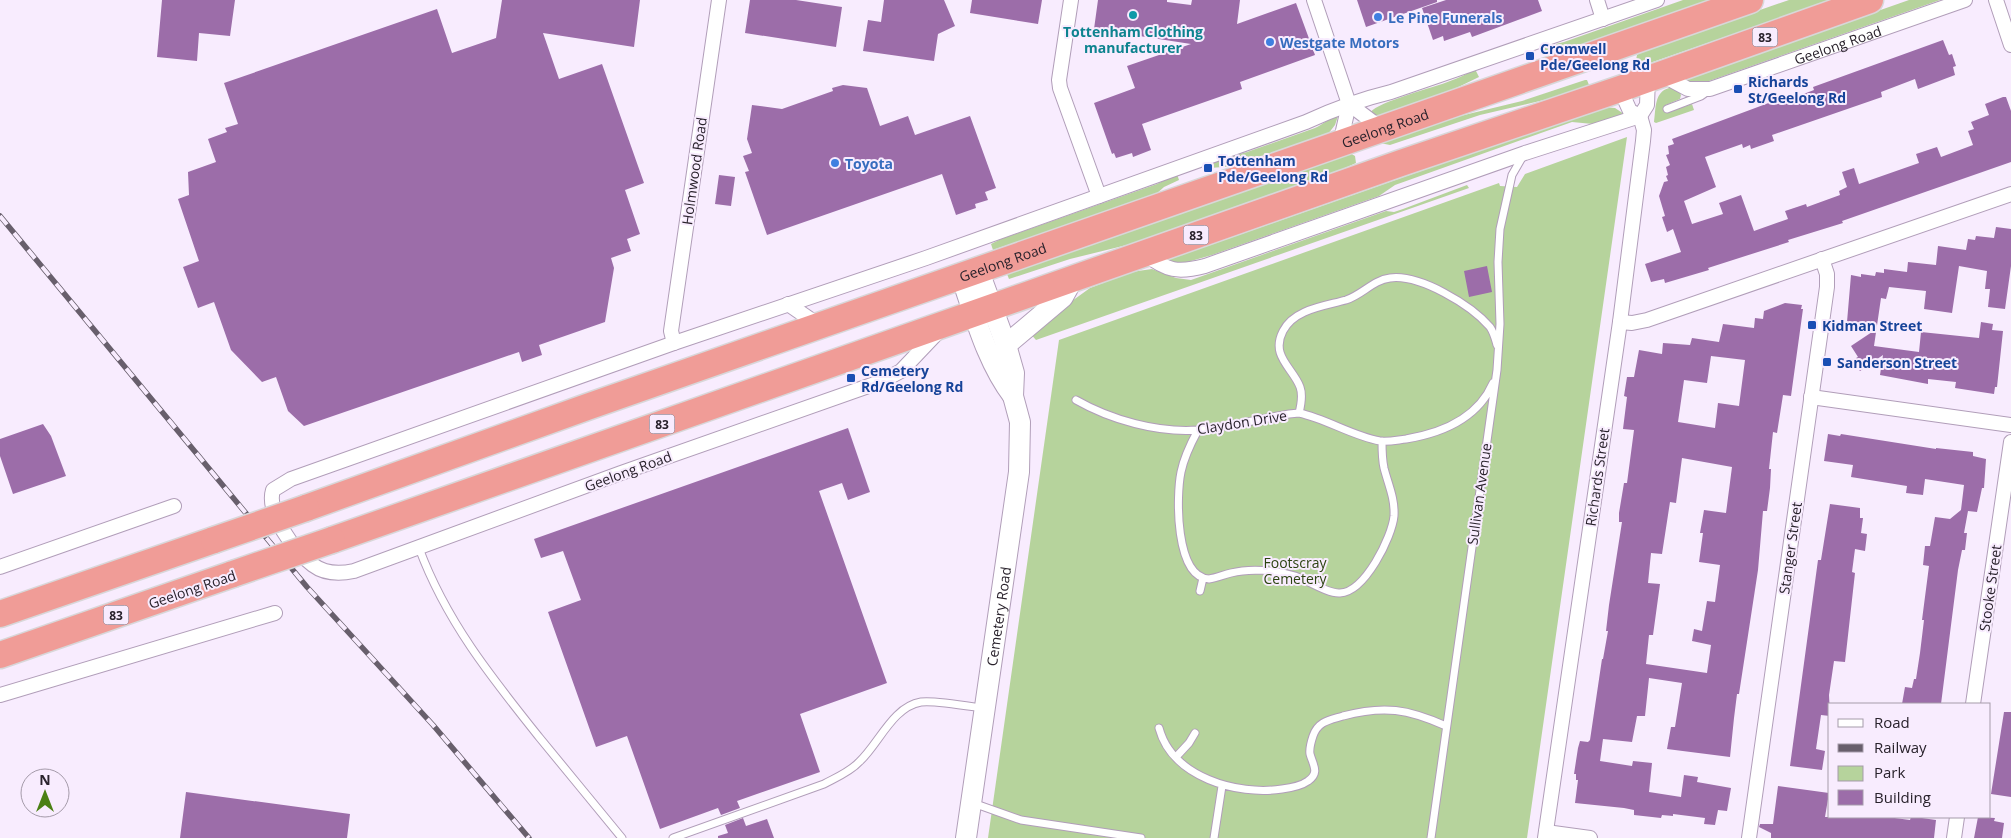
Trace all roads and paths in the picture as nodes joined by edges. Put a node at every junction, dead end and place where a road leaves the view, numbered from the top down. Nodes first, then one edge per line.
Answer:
1 (719, 0) edge
2 (1071, 0) edge
3 (1314, 0) edge
4 (1597, 0) edge
5 (1657, 0) edge
6 (1750, 0) edge
7 (1870, 0) edge
8 (1965, 0) edge
9 (1996, 0) edge
10 (1603, 19) junction
11 (2011, 45) edge
12 (1608, 50) junction
13 (1654, 76) junction
14 (1620, 88) junction
15 (1710, 89) junction
16 (1349, 104) junction
17 (1667, 109) dead end
18 (1640, 116) junction
19 (1361, 137) junction
20 (1525, 153) junction
21 (1401, 163) junction
22 (2011, 194) edge
23 (1099, 196) junction
24 (1145, 254) junction
25 (1822, 259) junction
26 (961, 264) junction
27 (1073, 279) junction
28 (788, 304) junction
29 (983, 311) junction
30 (1620, 322) junction
31 (945, 325) junction
32 (820, 326) junction
33 (674, 343) junction
34 (1006, 345) junction
35 (1499, 354) junction
36 (1497, 370) junction
37 (1013, 396) junction
38 (1811, 397) junction
39 (1076, 400) dead end
40 (1299, 413) junction
41 (2011, 425) edge
42 (1198, 430) junction
43 (1382, 441) junction
44 (2011, 442) edge
45 (174, 506) dead end
46 (419, 548) junction
47 (0, 567) edge
48 (1203, 578) junction
49 (1200, 592) dead end
50 (275, 613) dead end
51 (0, 614) edge
52 (0, 655) edge
53 (0, 695) edge
54 (1973, 703) edge
55 (984, 708) junction
56 (1446, 726) junction
57 (1159, 728) dead end
58 (1195, 733) dead end
59 (1176, 757) junction
60 (1222, 786) junction
61 (971, 802) junction
62 (1957, 818) edge
63 (1545, 835) edge
64 (622, 838) edge
65 (673, 838) edge
66 (966, 838) edge
67 (1141, 838) edge
68 (1214, 838) edge
69 (1431, 838) edge
70 (1590, 838) edge
71 (1749, 838) edge
72 (1954, 838) edge

1 - 33 street, Holmwood Road
2 - 23 street
3 - 16 street
4 - 10 street
5 - 10 street, Geelong Road
6 - 12 highway, Geelong Road
7 - 13 highway, Geelong Road / 83
8 - 15 street, Geelong Road
9 - 11 street
10 - 16 street, Geelong Road
12 - 13 highway
12 - 14 highway
12 - 19 highway, Geelong Road
13 - 14 highway, Geelong Road / 83
13 - 15 street, Geelong Road
13 - 18 street, Richards Street
14 - 18 street
14 - 21 highway, Geelong Road / 83
15 - 17 lane, Geelong Road
16 - 19 street
16 - 19 street
16 - 23 street, Geelong Road
18 - 20 street
18 - 30 street, Richards Street
19 - 21 highway
19 - 26 highway, Geelong Road
20 - 24 street
20 - 35 lane, Sullivan Avenue
21 - 24 highway, Geelong Road / 83
22 - 25 street
23 - 26 street, Geelong Road
24 - 27 highway, Geelong Road / 83
25 - 30 street
25 - 38 street, Stanger Street
26 - 28 street, Geelong Road
26 - 29 street, Cemetery Road
26 - 32 highway, Geelong Road
27 - 29 highway, Geelong Road / 83
27 - 34 street
28 - 32 street
28 - 33 street, Geelong Road
29 - 31 highway, Geelong Road / 83
29 - 34 street, Cemetery Road
29 - 37 street, Cemetery Road
30 - 63 street, Richards Street
31 - 46 street, Geelong Road
31 - 52 highway, Geelong Road / 83, bridge
32 - 51 highway, Geelong Road, bridge
33 - 46 street, Geelong Road
34 - 37 street, Cemetery Road
35 - 36 lane, Sullivan Avenue
35 - 40 lane
36 - 43 lane, Claydon Drive
36 - 56 lane, Sullivan Avenue
37 - 55 street, Cemetery Road
38 - 41 street
38 - 71 street, Stanger Street
39 - 42 lane, Claydon Drive
40 - 42 lane, Claydon Drive
40 - 43 lane, Claydon Drive
42 - 48 lane
43 - 48 lane
44 - 54 street, Stooke Street
45 - 47 street
46 - 64 lane
48 - 49 lane
50 - 53 street
55 - 61 street, Cemetery Road
55 - 65 lane
56 - 60 lane
56 - 69 lane, Sullivan Avenue
57 - 59 lane
58 - 59 lane
59 - 60 lane
60 - 68 lane
61 - 66 street, Cemetery Road
61 - 67 lane
62 - 72 street
63 - 70 street

